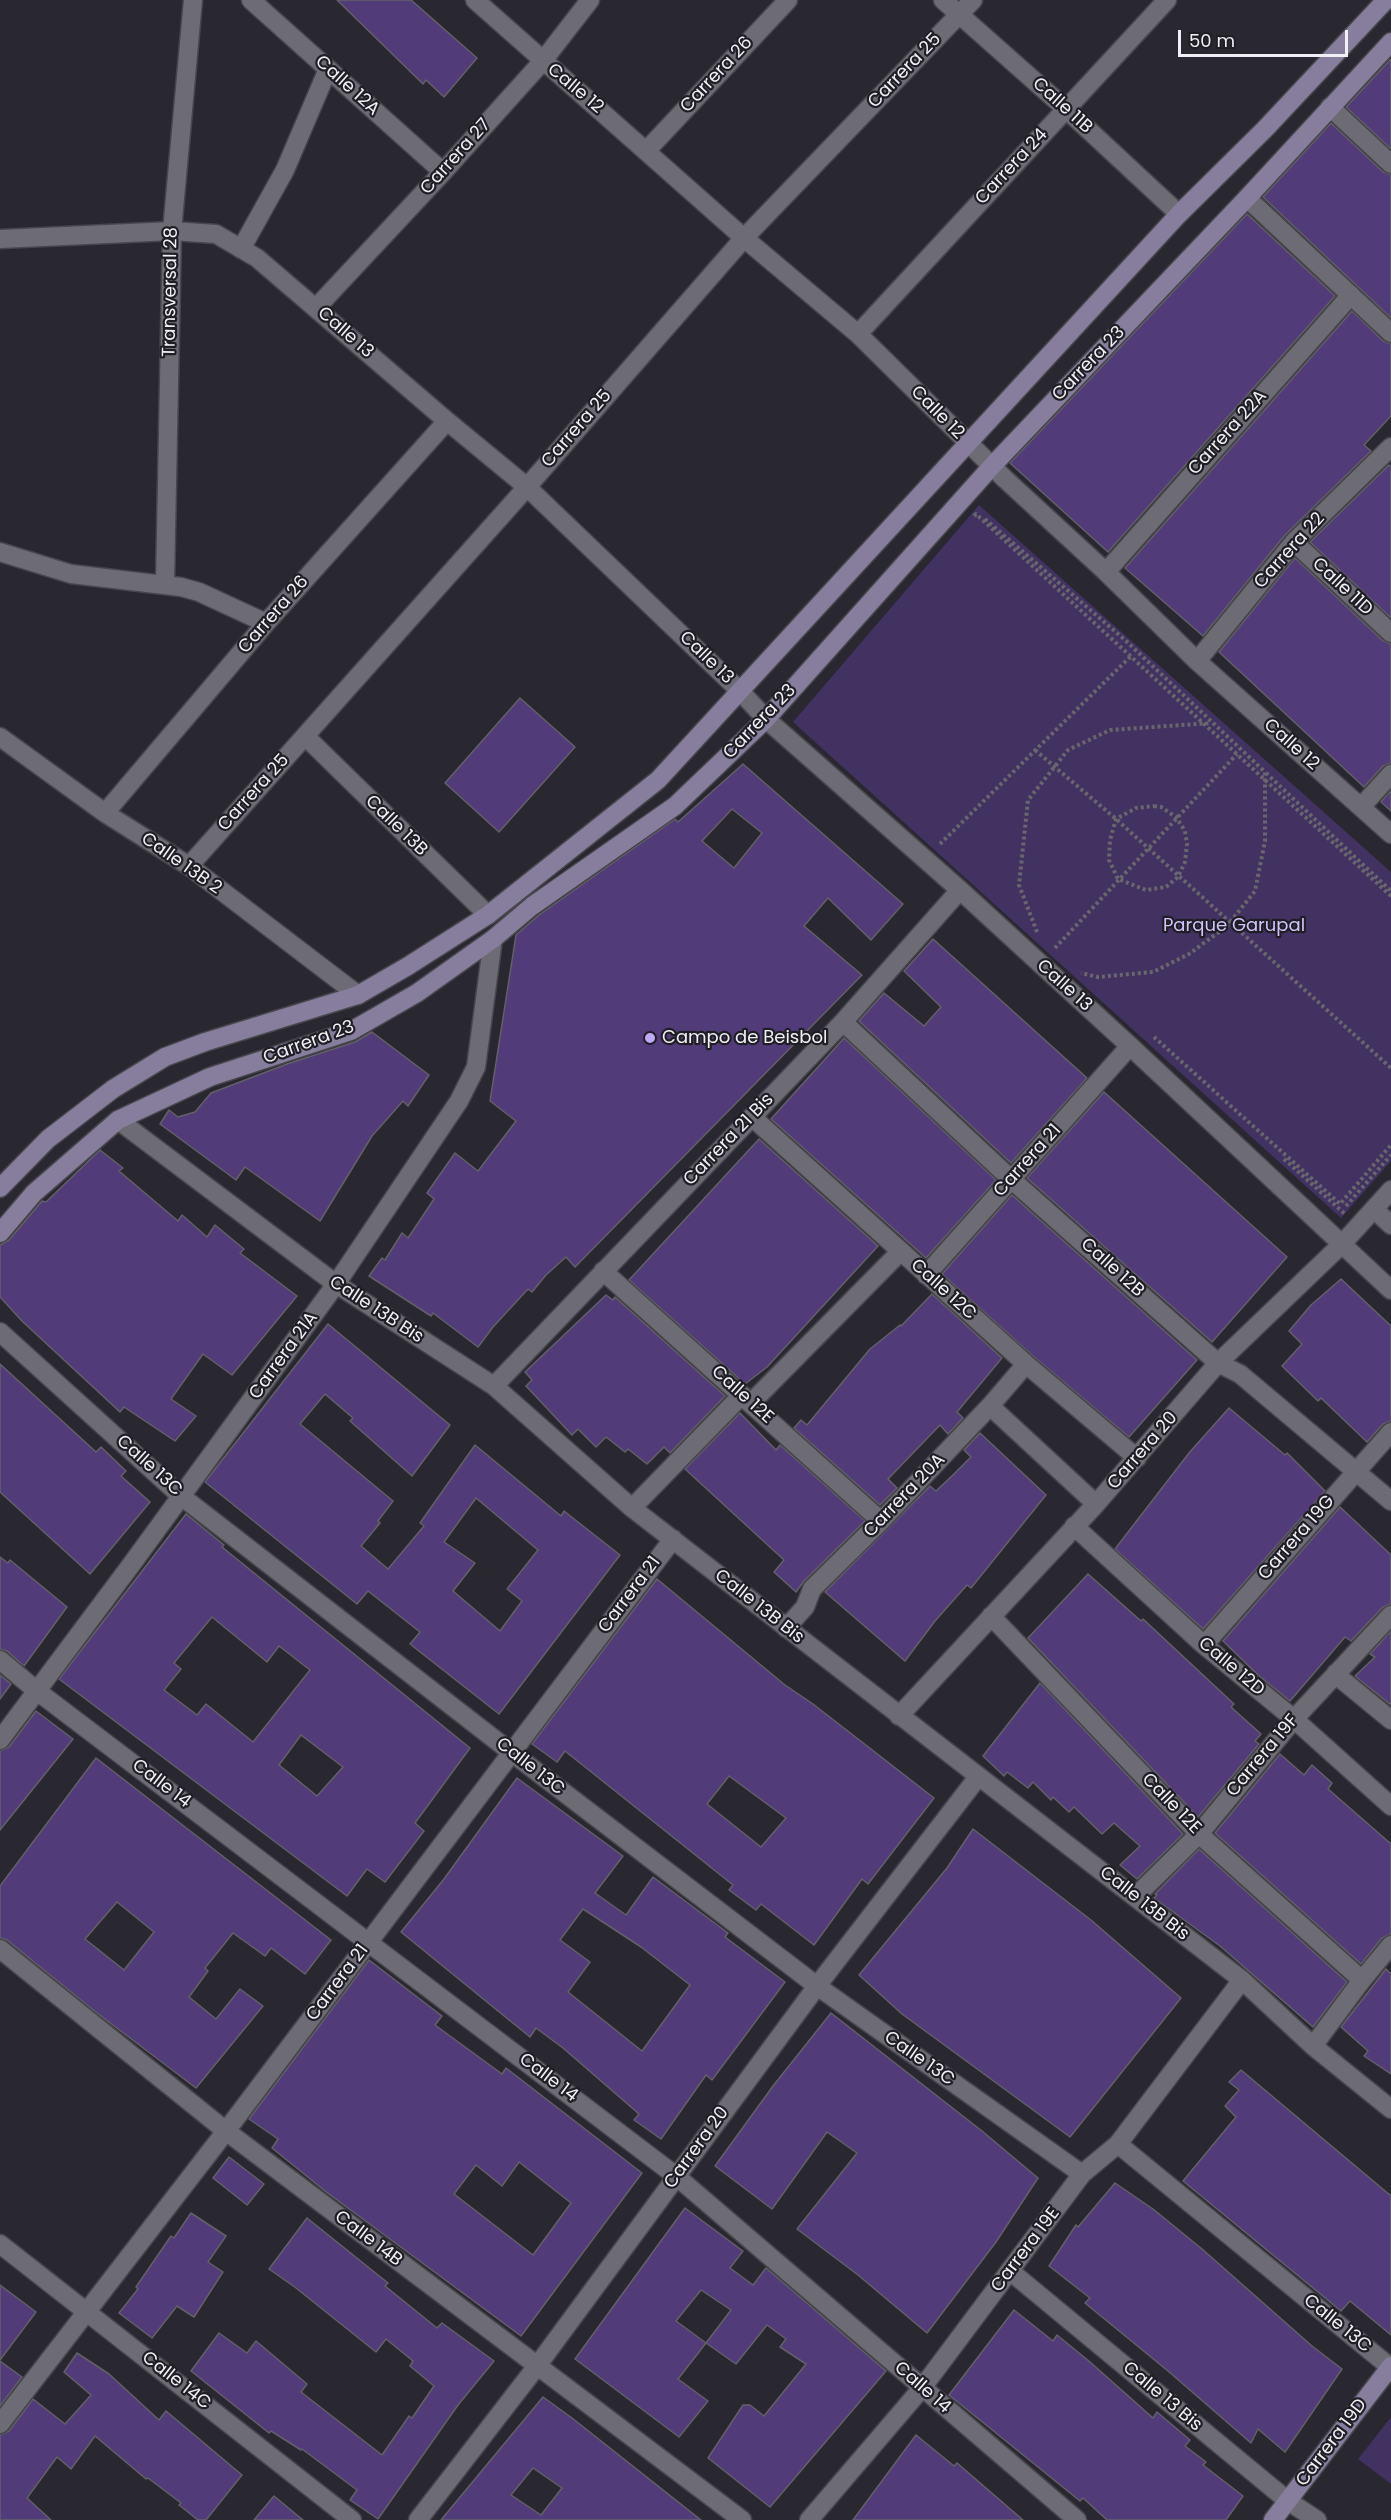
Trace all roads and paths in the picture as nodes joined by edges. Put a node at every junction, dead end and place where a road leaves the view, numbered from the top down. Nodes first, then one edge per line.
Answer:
1 (193, 0) edge
2 (251, 0) edge
3 (475, 0) edge
4 (590, 0) edge
5 (788, 0) edge
6 (944, 0) edge
7 (973, 0) edge
8 (1167, 0) edge
9 (1386, 0) edge
10 (960, 14) junction
11 (1391, 42) edge
12 (542, 62) junction
13 (328, 69) junction
14 (1330, 107) junction
15 (1066, 109) junction
16 (647, 150) junction
17 (1391, 164) edge
18 (443, 172) junction
19 (1247, 198) junction
20 (1179, 214) junction
21 (172, 231) junction
22 (744, 238) junction
23 (0, 239) edge
24 (241, 249) junction
25 (1351, 295) junction
26 (316, 308) junction
27 (1391, 333) edge
28 (858, 334) junction
29 (447, 421) junction
30 (968, 444) junction
31 (1391, 447) edge
32 (992, 466) junction
33 (527, 486) junction
34 (963, 499) junction
35 (969, 522) dead end
36 (1294, 542) junction
37 (0, 552) edge
38 (1106, 572) junction
39 (165, 584) junction
40 (266, 623) junction
41 (1391, 633) edge
42 (1131, 656) junction
43 (1197, 661) junction
44 (740, 692) junction
45 (766, 719) junction
46 (1205, 723) junction
47 (1211, 723) junction
48 (305, 736) junction
49 (0, 737) edge
50 (1035, 750) junction
51 (1237, 753) junction
52 (1054, 767) junction
53 (1265, 772) junction
54 (1391, 774) edge
55 (1266, 779) junction
56 (1361, 807) junction
57 (105, 813) junction
58 (1176, 817) junction
59 (1116, 819) junction
60 (1391, 834) edge
61 (932, 837) dead end
62 (940, 844) junction
63 (1147, 848) junction
64 (948, 851) dead end
65 (189, 866) junction
66 (1178, 877) junction
67 (1118, 879) junction
68 (960, 890) junction
69 (1391, 893) edge
70 (488, 915) junction
71 (1229, 923) junction
72 (1030, 925) dead end
73 (1036, 931) junction
74 (1041, 937) dead end
75 (493, 939) junction
76 (1047, 943) dead end
77 (1054, 949) junction
78 (1062, 954) dead end
79 (1076, 970) dead end
80 (1083, 974) junction
81 (1091, 981) dead end
82 (358, 995) junction
83 (843, 1022) junction
84 (1146, 1030) dead end
85 (1130, 1046) junction
86 (1391, 1068) edge
87 (752, 1117) junction
88 (118, 1120) junction
89 (1391, 1144) edge
90 (1391, 1155) edge
91 (1011, 1179) junction
92 (0, 1188) edge
93 (1391, 1190) edge
94 (1374, 1209) junction
95 (1342, 1211) dead end
96 (1391, 1225) edge
97 (0, 1233) edge
98 (1342, 1244) junction
99 (901, 1251) junction
100 (603, 1270) junction
101 (926, 1275) junction
102 (336, 1284) junction
103 (1391, 1290) edge
104 (0, 1332) edge
105 (1218, 1363) junction
106 (1026, 1364) junction
107 (494, 1386) junction
108 (747, 1399) junction
109 (990, 1406) junction
110 (1391, 1432) edge
111 (1137, 1458) junction
112 (1354, 1472) junction
113 (181, 1496) junction
114 (1391, 1502) edge
115 (1096, 1504) junction
116 (632, 1508) junction
117 (881, 1521) junction
118 (1074, 1526) junction
119 (673, 1539) junction
120 (1391, 1615) edge
121 (991, 1616) junction
122 (786, 1628) junction
123 (1204, 1645) junction
124 (0, 1660) edge
125 (1336, 1672) junction
126 (37, 1691) junction
127 (899, 1716) junction
128 (1294, 1719) junction
129 (1391, 1720) edge
130 (0, 1740) edge
131 (511, 1752) junction
132 (978, 1776) junction
133 (1391, 1806) edge
134 (1199, 1834) junction
135 (1135, 1897) junction
136 (369, 1942) junction
137 (1391, 1945) edge
138 (0, 1949) edge
139 (1242, 1980) junction
140 (1362, 1980) junction
141 (816, 1986) junction
142 (1313, 2046) junction
143 (1391, 2109) edge
144 (226, 2132) junction
145 (1118, 2144) junction
146 (1082, 2174) junction
147 (676, 2176) junction
148 (0, 2244) edge
149 (1010, 2271) junction
150 (87, 2311) junction
151 (537, 2367) junction
152 (1391, 2367) edge
153 (922, 2388) junction
154 (0, 2424) edge
155 (1288, 2501) junction
156 (812, 2519) edge
157 (352, 2520) edge
158 (418, 2520) edge
159 (742, 2520) edge
160 (1077, 2520) edge
161 (1273, 2520) edge
162 (1317, 2520) edge

1 - 21 street, Transversal 28
2 - 13 street, Calle 12A
3 - 12 street, Calle 12
4 - 12 street, Carrera 27
5 - 16 street, Carrera 26
6 - 10 street, Calle 11B
7 - 10 street, Carrera 25
8 - 15 street, Carrera 24
9 - 20 main road, Carrera 23
10 - 15 street, Calle 11B
10 - 22 street, Carrera 25
11 - 14 main road, Carrera 23
12 - 16 street, Calle 12
12 - 18 street, Carrera 27
13 - 18 street, Calle 12A
13 - 24 street
14 - 17 street
14 - 19 main road, Carrera 23
15 - 20 street, Calle 11B
15 - 28 street, Carrera 24
16 - 22 street, Calle 12
18 - 26 street, Carrera 27
19 - 25 street
19 - 32 main road, Carrera 23
20 - 30 main road, Carrera 23
21 - 23 street, Calle 13
21 - 24 street, Calle 13
21 - 39 street, Transversal 28
22 - 28 street, Calle 12
22 - 33 street, Carrera 25
24 - 26 street, Calle 13
25 - 27 street
25 - 38 street, Carrera 22A
26 - 29 street, Calle 13
28 - 30 street, Calle 12
29 - 33 street, Calle 13
29 - 40 street, Carrera 26
30 - 32 street, Calle 12
30 - 44 main road, Carrera 23
31 - 36 street, Carrera 22
32 - 34 main road, Carrera 23
32 - 38 street, Calle 12
33 - 44 street, Calle 13
33 - 48 street, Carrera 25
34 - 45 main road, Carrera 23
34 - 47 path
35 - 42 path
36 - 41 street, Calle 11D
36 - 43 street, Carrera 22
37 - 39 street
38 - 43 street, Calle 12
39 - 40 street
40 - 57 street, Carrera 26
42 - 46 path
42 - 50 path
43 - 56 street, Calle 12
44 - 45 street, Calle 13
44 - 70 main road, Carrera 23
45 - 68 street, Calle 13
45 - 75 main road, Carrera 23
46 - 47 path
46 - 51 path
46 - 52 path
47 - 53 path
48 - 65 street, Carrera 25
48 - 70 street, Calle 13B
49 - 57 street, Calle 13B 2
50 - 52 path
50 - 62 path
51 - 55 path
51 - 58 path
52 - 59 path
52 - 73 path
53 - 55 path
53 - 69 path
54 - 56 street
55 - 69 path
55 - 71 path
56 - 60 street, Calle 12
57 - 65 street, Calle 13B 2
58 - 59 path
58 - 63 path
58 - 66 path
59 - 63 path
59 - 67 path
61 - 62 path
62 - 64 path
63 - 66 path
63 - 67 path
65 - 82 street, Calle 13B 2
66 - 67 path
66 - 71 path
67 - 77 path
68 - 83 street, Carrera 21 Bis
68 - 85 street, Calle 13
70 - 82 main road, Carrera 23
71 - 80 path
71 - 86 path
72 - 73 path
73 - 74 path
75 - 88 main road, Carrera 23
75 - 102 street, Carrera 21A
76 - 77 path
77 - 78 path
79 - 80 path
80 - 81 path
82 - 92 main road, Carrera 23
83 - 87 street, Carrera 21 Bis
83 - 91 street, Calle 12B
84 - 89 path
85 - 91 street, Carrera 21
85 - 98 street, Calle 13
87 - 99 street, Calle 12C
87 - 100 street, Carrera 21 Bis
88 - 97 main road, Carrera 23
88 - 102 street, Calle 13B Bis
90 - 95 path
91 - 101 street, Carrera 21
91 - 105 street, Calle 12B
93 - 94 street, Carrera 20
94 - 96 street
94 - 98 street, Carrera 20
98 - 103 street, Calle 13
98 - 105 street, Carrera 20
99 - 101 street, Calle 12C
99 - 108 street
100 - 107 street, Carrera 21 Bis
100 - 108 street, Calle 12E
101 - 106 street, Calle 12C
102 - 107 street, Calle 13B Bis
102 - 113 street, Carrera 21A
104 - 113 street, Calle 13C
105 - 111 street, Carrera 20
105 - 112 street, Calle 12B
106 - 109 street, Carrera 20A
106 - 111 street, Calle 12C
107 - 116 street, Calle 13B Bis
108 - 116 street
108 - 117 street, Calle 12E
109 - 115 street
109 - 117 street, Carrera 20A
110 - 112 street, Carrera 19G
111 - 115 street, Carrera 20
112 - 114 street, Calle 12B
112 - 123 street, Carrera 19G
113 - 126 street, Carrera 21A
113 - 131 street, Calle 13C
115 - 118 street, Carrera 20
116 - 119 street, Calle 13B Bis
117 - 122 street, Carrera 20A
118 - 121 street, Carrera 20
118 - 123 street, Calle 12D
119 - 122 street, Calle 13B Bis
119 - 131 street, Carrera 21
120 - 125 street, Carrera 19F
121 - 127 street, Carrera 20
121 - 134 street, Calle 12E
122 - 127 street, Calle 13B Bis
123 - 128 street, Calle 12D
124 - 126 street, Calle 14
125 - 128 street, Carrera 19F
125 - 129 street
126 - 130 street, Carrera 21A
126 - 136 street, Calle 14
127 - 132 street, Calle 13B Bis
128 - 133 street, Calle 12D
128 - 134 street, Carrera 19F
131 - 136 street, Carrera 21
131 - 141 street, Calle 13C
132 - 135 street, Calle 13B Bis
132 - 141 street, Carrera 20
134 - 135 street, Carrera 19F
134 - 140 street, Calle 12E
135 - 139 street, Calle 13B Bis
136 - 144 street, Carrera 21
136 - 147 street, Calle 14
137 - 140 street
138 - 144 street, Calle 14B
139 - 142 street, Calle 13B Bis
139 - 145 street, Carrera 19E
140 - 142 street
141 - 146 street, Calle 13C
141 - 147 street, Carrera 20
142 - 143 street, Calle 13B Bis
144 - 150 street, Carrera 21
144 - 151 street, Calle 14B
145 - 146 street, Carrera 19E
145 - 152 street, Calle 13C
146 - 149 street, Carrera 19E
147 - 151 street, Carrera 20
147 - 153 street, Calle 14
148 - 150 street, Calle 14C
149 - 153 street, Carrera 19E
149 - 155 street, Calle 13 Bis
150 - 154 street, Carrera 21
150 - 157 street, Calle 14C
151 - 158 street, Carrera 20
151 - 159 street, Calle 14B
152 - 155 main road, Carrera 19D
153 - 156 street, Carrera 19E
153 - 160 street, Calle 14
155 - 161 main road, Carrera 19D
155 - 162 street, Calle 13 Bis

